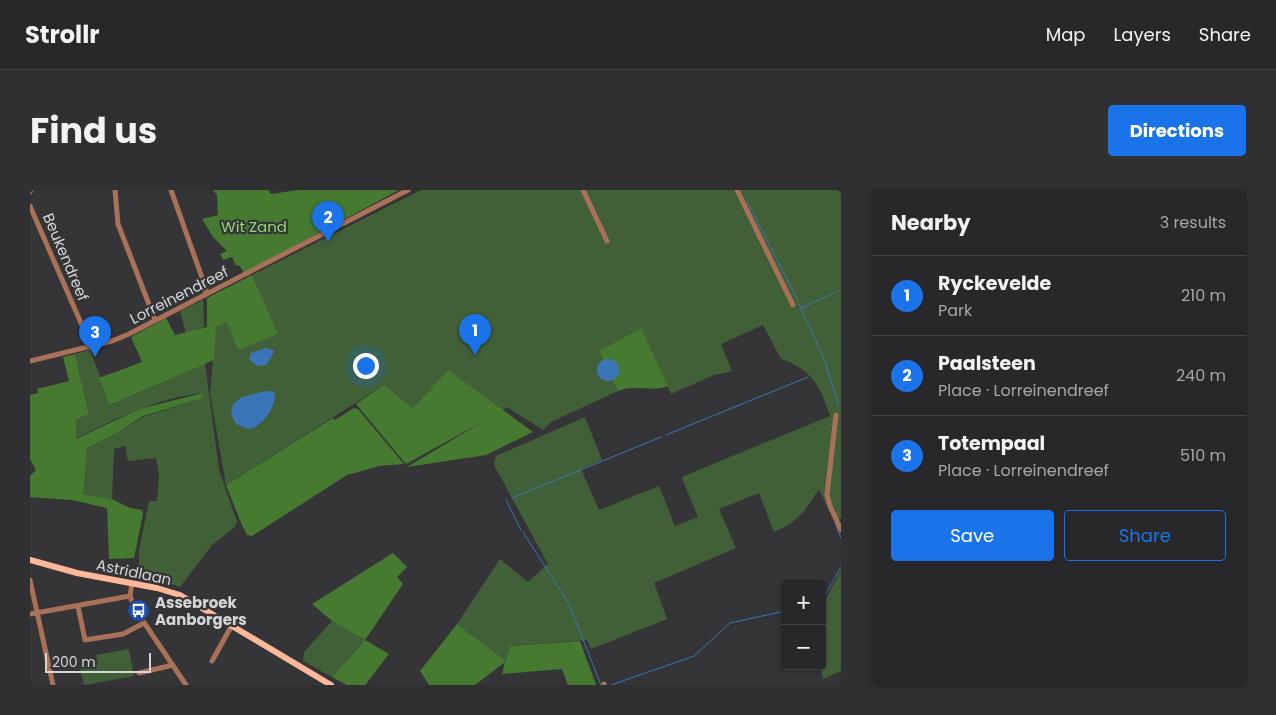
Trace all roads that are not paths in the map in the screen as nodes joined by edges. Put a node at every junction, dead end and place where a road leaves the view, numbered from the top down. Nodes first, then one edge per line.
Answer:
1 (115, 190) edge
2 (171, 190) edge
3 (408, 190) edge
4 (737, 190) edge
5 (584, 193) edge
6 (30, 206) edge
7 (607, 241) dead end
8 (205, 295) junction
9 (793, 305) dead end
10 (155, 320) junction
11 (91, 346) junction
12 (30, 361) edge
13 (836, 415) dead end
14 (841, 530) edge
15 (30, 560) edge
16 (30, 580) edge
17 (132, 583) junction
18 (130, 596) junction
19 (78, 606) junction
20 (37, 613) junction
21 (30, 614) edge
22 (144, 623) junction
23 (232, 626) junction
24 (212, 661) dead end
25 (173, 665) junction
26 (139, 672) dead end
27 (53, 685) edge
28 (186, 685) edge
29 (331, 685) edge

1 - 10 street
2 - 8 street
3 - 8 street, Lorreinendreef
4 - 9 street
5 - 7 street
6 - 11 street, Beukendreef
8 - 10 street, Lorreinendreef
10 - 11 street, Lorreinendreef
11 - 12 street, Lorreinendreef
13 - 14 street
15 - 17 main road, Astridlaan
16 - 20 street
17 - 18 street
17 - 23 main road, Astridlaan
18 - 19 street
18 - 22 street
19 - 20 street
19 - 22 street
20 - 21 street
20 - 27 street
22 - 25 street
23 - 24 street
23 - 29 main road, Astridlaan
25 - 26 street
25 - 28 street

